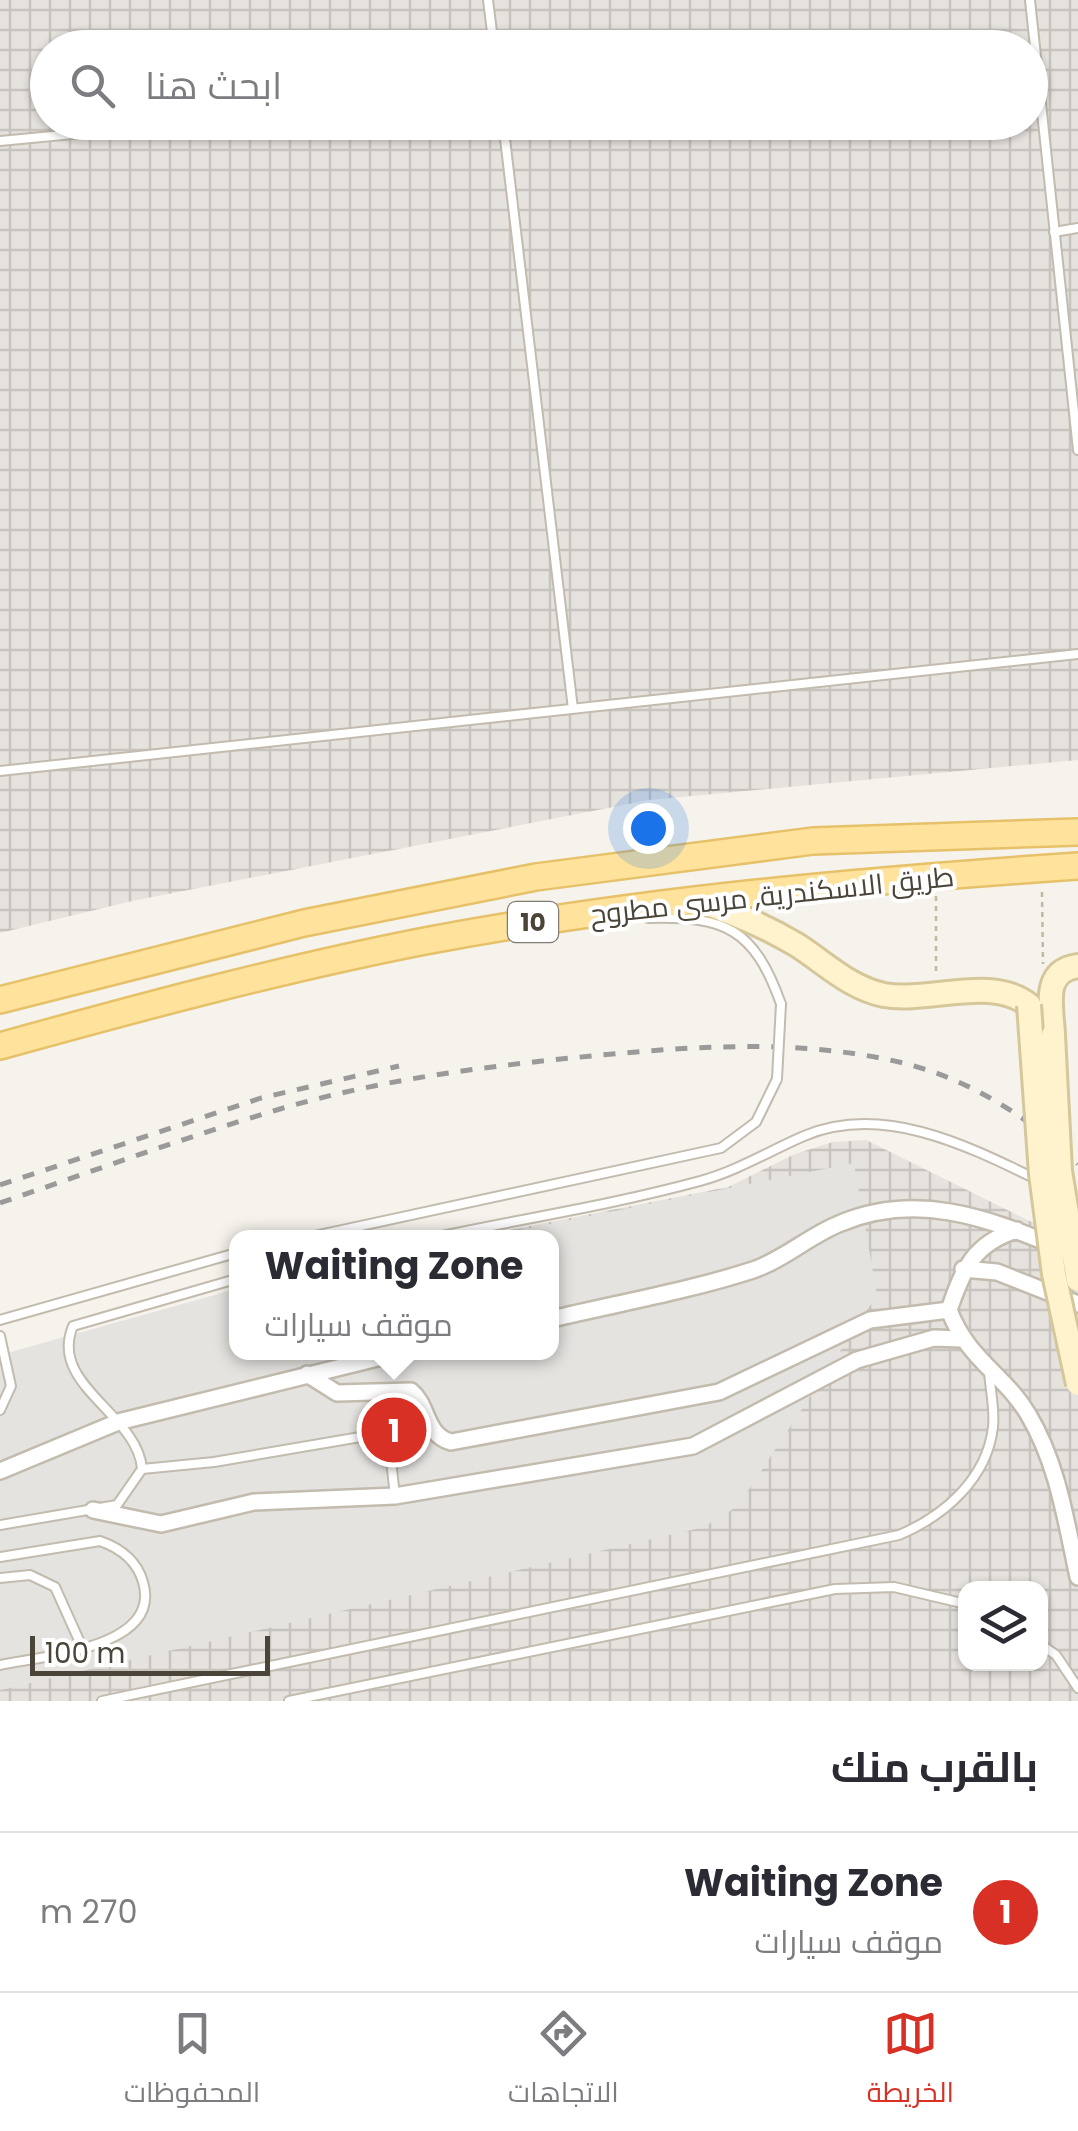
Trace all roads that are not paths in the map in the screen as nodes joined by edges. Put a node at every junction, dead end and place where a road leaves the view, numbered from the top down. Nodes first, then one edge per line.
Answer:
1 (488, 0) edge
2 (1030, 0) edge
3 (492, 30) edge
4 (1033, 30) edge
5 (30, 138) edge
6 (504, 140) edge
7 (1044, 140) edge
8 (0, 141) edge
9 (1078, 228) edge
10 (1054, 232) junction
11 (1078, 450) edge
12 (1078, 654) edge
13 (573, 709) junction
14 (0, 771) edge
15 (1078, 832) edge
16 (1078, 866) edge
17 (694, 898) junction
18 (544, 921) junction
19 (802, 948) junction
20 (1078, 966) edge
21 (0, 1000) edge
22 (1030, 1005) junction
23 (0, 1046) edge
24 (1032, 1066) junction
25 (1056, 1066) junction
26 (1078, 1205) edge
27 (343, 1230) edge
28 (470, 1230) edge
29 (1018, 1230) junction
30 (229, 1256) edge
31 (1078, 1264) edge
32 (963, 1268) junction
33 (1078, 1280) edge
34 (229, 1281) edge
35 (1078, 1304) edge
36 (949, 1310) junction
37 (559, 1316) edge
38 (0, 1320) edge
39 (0, 1336) edge
40 (960, 1339) junction
41 (367, 1360) edge
42 (989, 1372) junction
43 (307, 1374) junction
44 (1078, 1384) edge
45 (0, 1410) edge
46 (118, 1422) junction
47 (142, 1469) junction
48 (0, 1471) edge
49 (395, 1496) junction
50 (93, 1510) junction
51 (0, 1525) edge
52 (0, 1557) edge
53 (0, 1578) edge
54 (1078, 1578) edge
55 (958, 1602) edge
56 (82, 1647) junction
57 (1048, 1650) edge
58 (0, 1665) edge
59 (1078, 1688) edge
60 (102, 1701) edge
61 (289, 1701) edge

1 - 3 lane
2 - 4 lane
5 - 8 lane
6 - 13 lane
7 - 10 lane
9 - 10 lane
10 - 11 lane
12 - 13 lane
13 - 14 lane
15 - 21 main road, طريق الاسكندرية, مرسى مطروح / 10
16 - 17 main road, طريق الاسكندرية, مرسى مطروح / 10
17 - 18 main road, طريق الاسكندرية, مرسى مطروح / 10
17 - 19 street
18 - 23 main road, طريق الاسكندرية, مرسى مطروح / 10
18 - 27 lane, bridge
19 - 22 street
19 - 22 street
20 - 25 street, bridge
22 - 24 street, bridge
24 - 25 street, bridge
24 - 44 street, bridge
25 - 33 street, bridge
26 - 28 lane
29 - 31 street
29 - 32 street
29 - 37 street
30 - 38 lane
32 - 35 street
32 - 36 street
34 - 46 lane
36 - 40 street
36 - 43 street
39 - 45 lane
40 - 42 street
40 - 49 street
41 - 43 street
42 - 54 street
42 - 60 lane
43 - 46 street
46 - 47 lane
46 - 48 street
47 - 49 lane
47 - 50 lane
49 - 50 street
50 - 51 lane
52 - 56 lane
53 - 56 lane
55 - 61 lane
56 - 58 lane
57 - 59 lane

